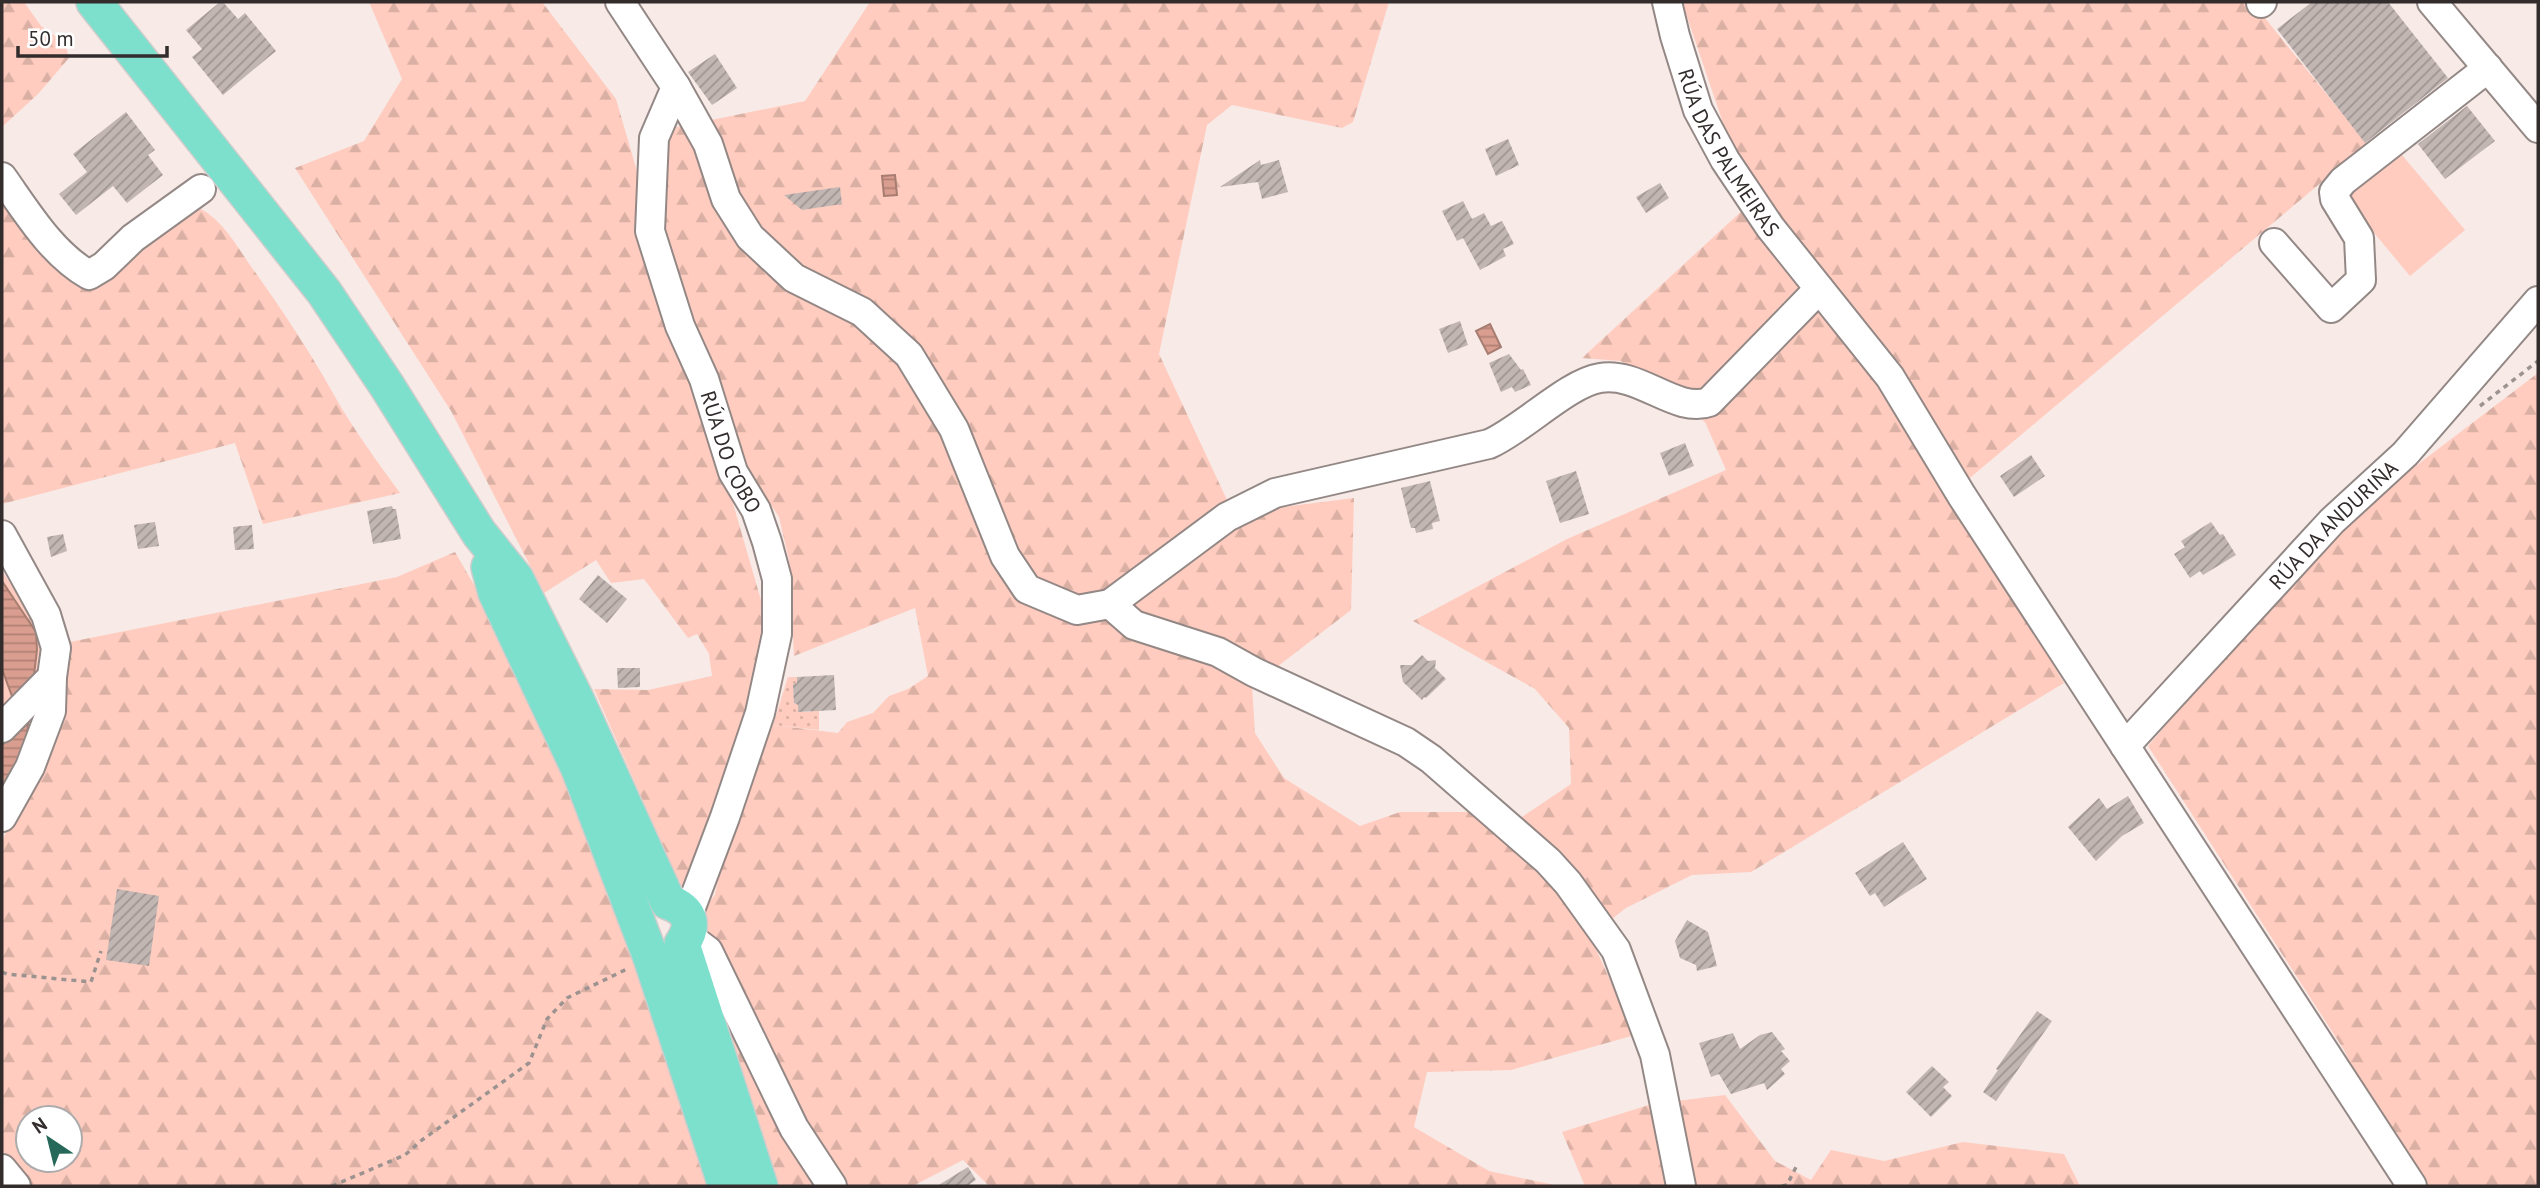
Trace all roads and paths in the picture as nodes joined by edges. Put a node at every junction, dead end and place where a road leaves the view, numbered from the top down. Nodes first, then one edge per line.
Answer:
1 (94, 2) edge
2 (116, 2) edge
3 (620, 2) edge
4 (1667, 2) edge
5 (2432, 2) edge
6 (2488, 68) junction
7 (676, 87) junction
8 (2538, 128) edge
9 (2, 177) edge
10 (201, 189) dead end
11 (2274, 243) dead end
12 (1819, 289) junction
13 (2538, 302) edge
14 (387, 386) junction
15 (479, 533) junction
16 (2, 535) edge
17 (1110, 604) junction
18 (52, 677) junction
19 (2, 728) edge
20 (2125, 746) junction
21 (2, 817) edge
22 (672, 941) junction
23 (101, 951) dead end
24 (2, 972) edge
25 (1797, 1165) dead end
26 (2, 1169) edge
27 (16, 1186) edge
28 (332, 1186) edge
29 (726, 1186) edge
30 (749, 1186) edge
31 (760, 1186) edge
32 (832, 1186) edge
33 (1681, 1186) edge
34 (1782, 1186) edge
35 (2412, 1186) edge

1 - 14 main road
2 - 14 main road
3 - 7 street
4 - 12 street, RÚA DAS PALMEIRAS
5 - 6 street
6 - 8 street
6 - 11 street
7 - 17 street
7 - 22 street, RÚA DO COBO
9 - 10 street
12 - 17 street
12 - 20 street, RÚA DAS PALMEIRAS
13 - 20 street, RÚA DA ANDURIÑA
14 - 15 main road
15 - 22 main road
15 - 22 main road
16 - 18 street
17 - 33 street
18 - 19 street
18 - 21 street
20 - 35 street, RÚA DAS PALMEIRAS
22 - 28 path
22 - 29 main road
22 - 30 main road
22 - 31 main road
22 - 32 street
23 - 24 path
25 - 34 path
26 - 27 street

